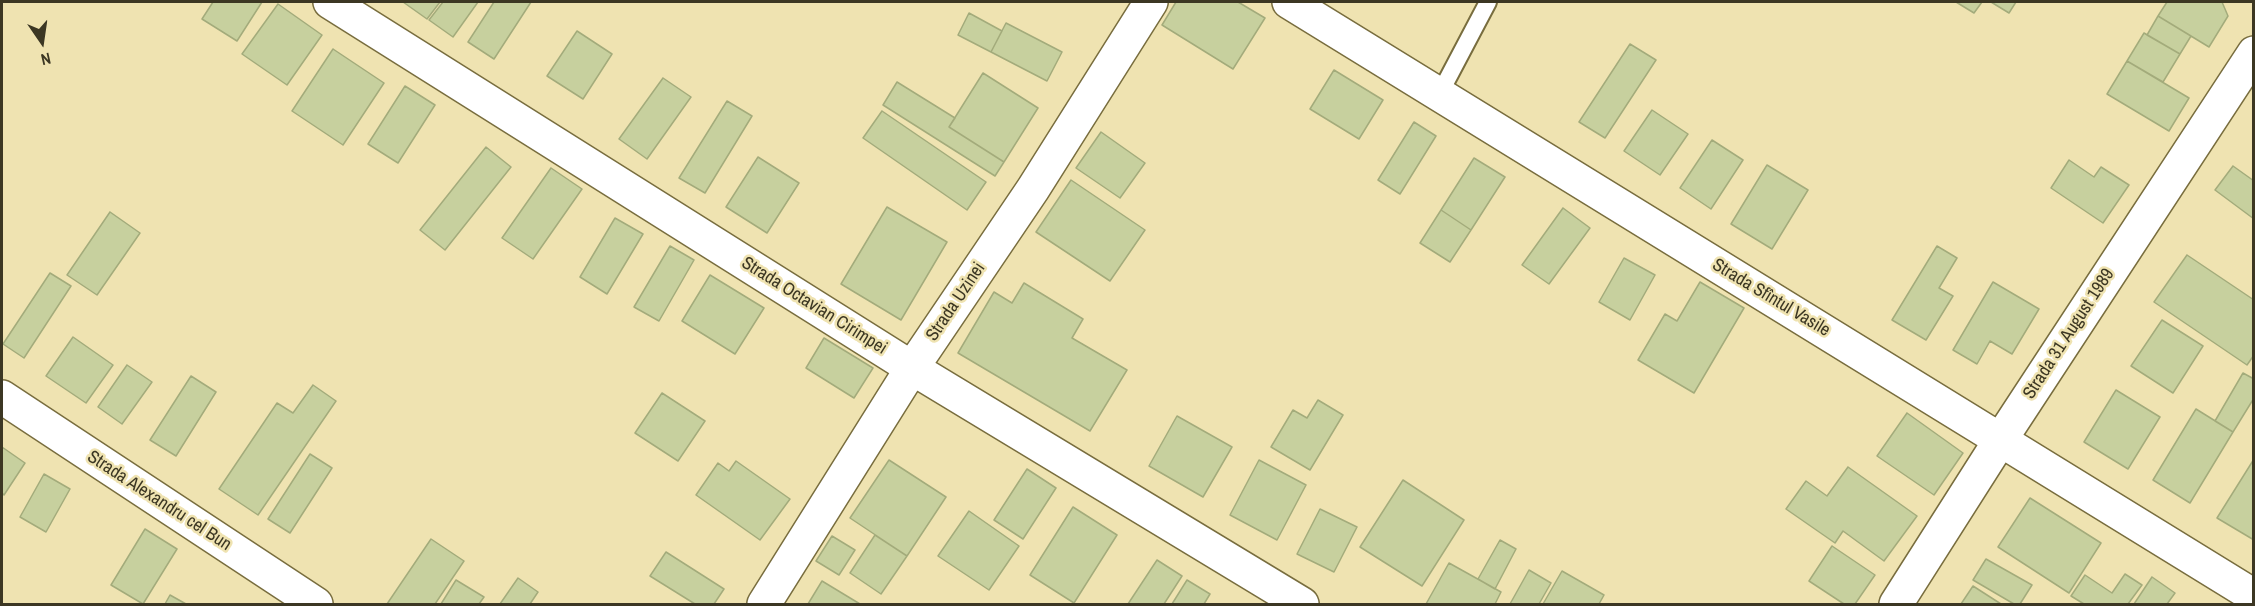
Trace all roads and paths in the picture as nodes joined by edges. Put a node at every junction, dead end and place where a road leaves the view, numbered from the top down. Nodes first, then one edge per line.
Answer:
1 (330, 2) edge
2 (1150, 2) edge
3 (1289, 2) edge
4 (1488, 2) edge
5 (2251, 63) edge
6 (1439, 95) junction
7 (912, 368) junction
8 (2, 397) edge
9 (2001, 439) junction
10 (2253, 596) edge
11 (316, 604) edge
12 (764, 604) edge
13 (1302, 604) edge
14 (1896, 604) edge

1 - 7 street, Strada Octavian Cirimpei
2 - 7 street, Strada Uzinei
3 - 6 street, Strada Sfîntul Vasile
4 - 6 lane
5 - 9 street, Strada 31 August 1989
6 - 9 street, Strada Sfîntul Vasile
7 - 12 street, Strada Uzinei
7 - 13 street, Strada Octavian Cirimpei
8 - 11 street, Strada Alexandru cel Bun
9 - 10 street, Strada Sfîntul Vasile
9 - 14 street, Strada 31 August 1989

